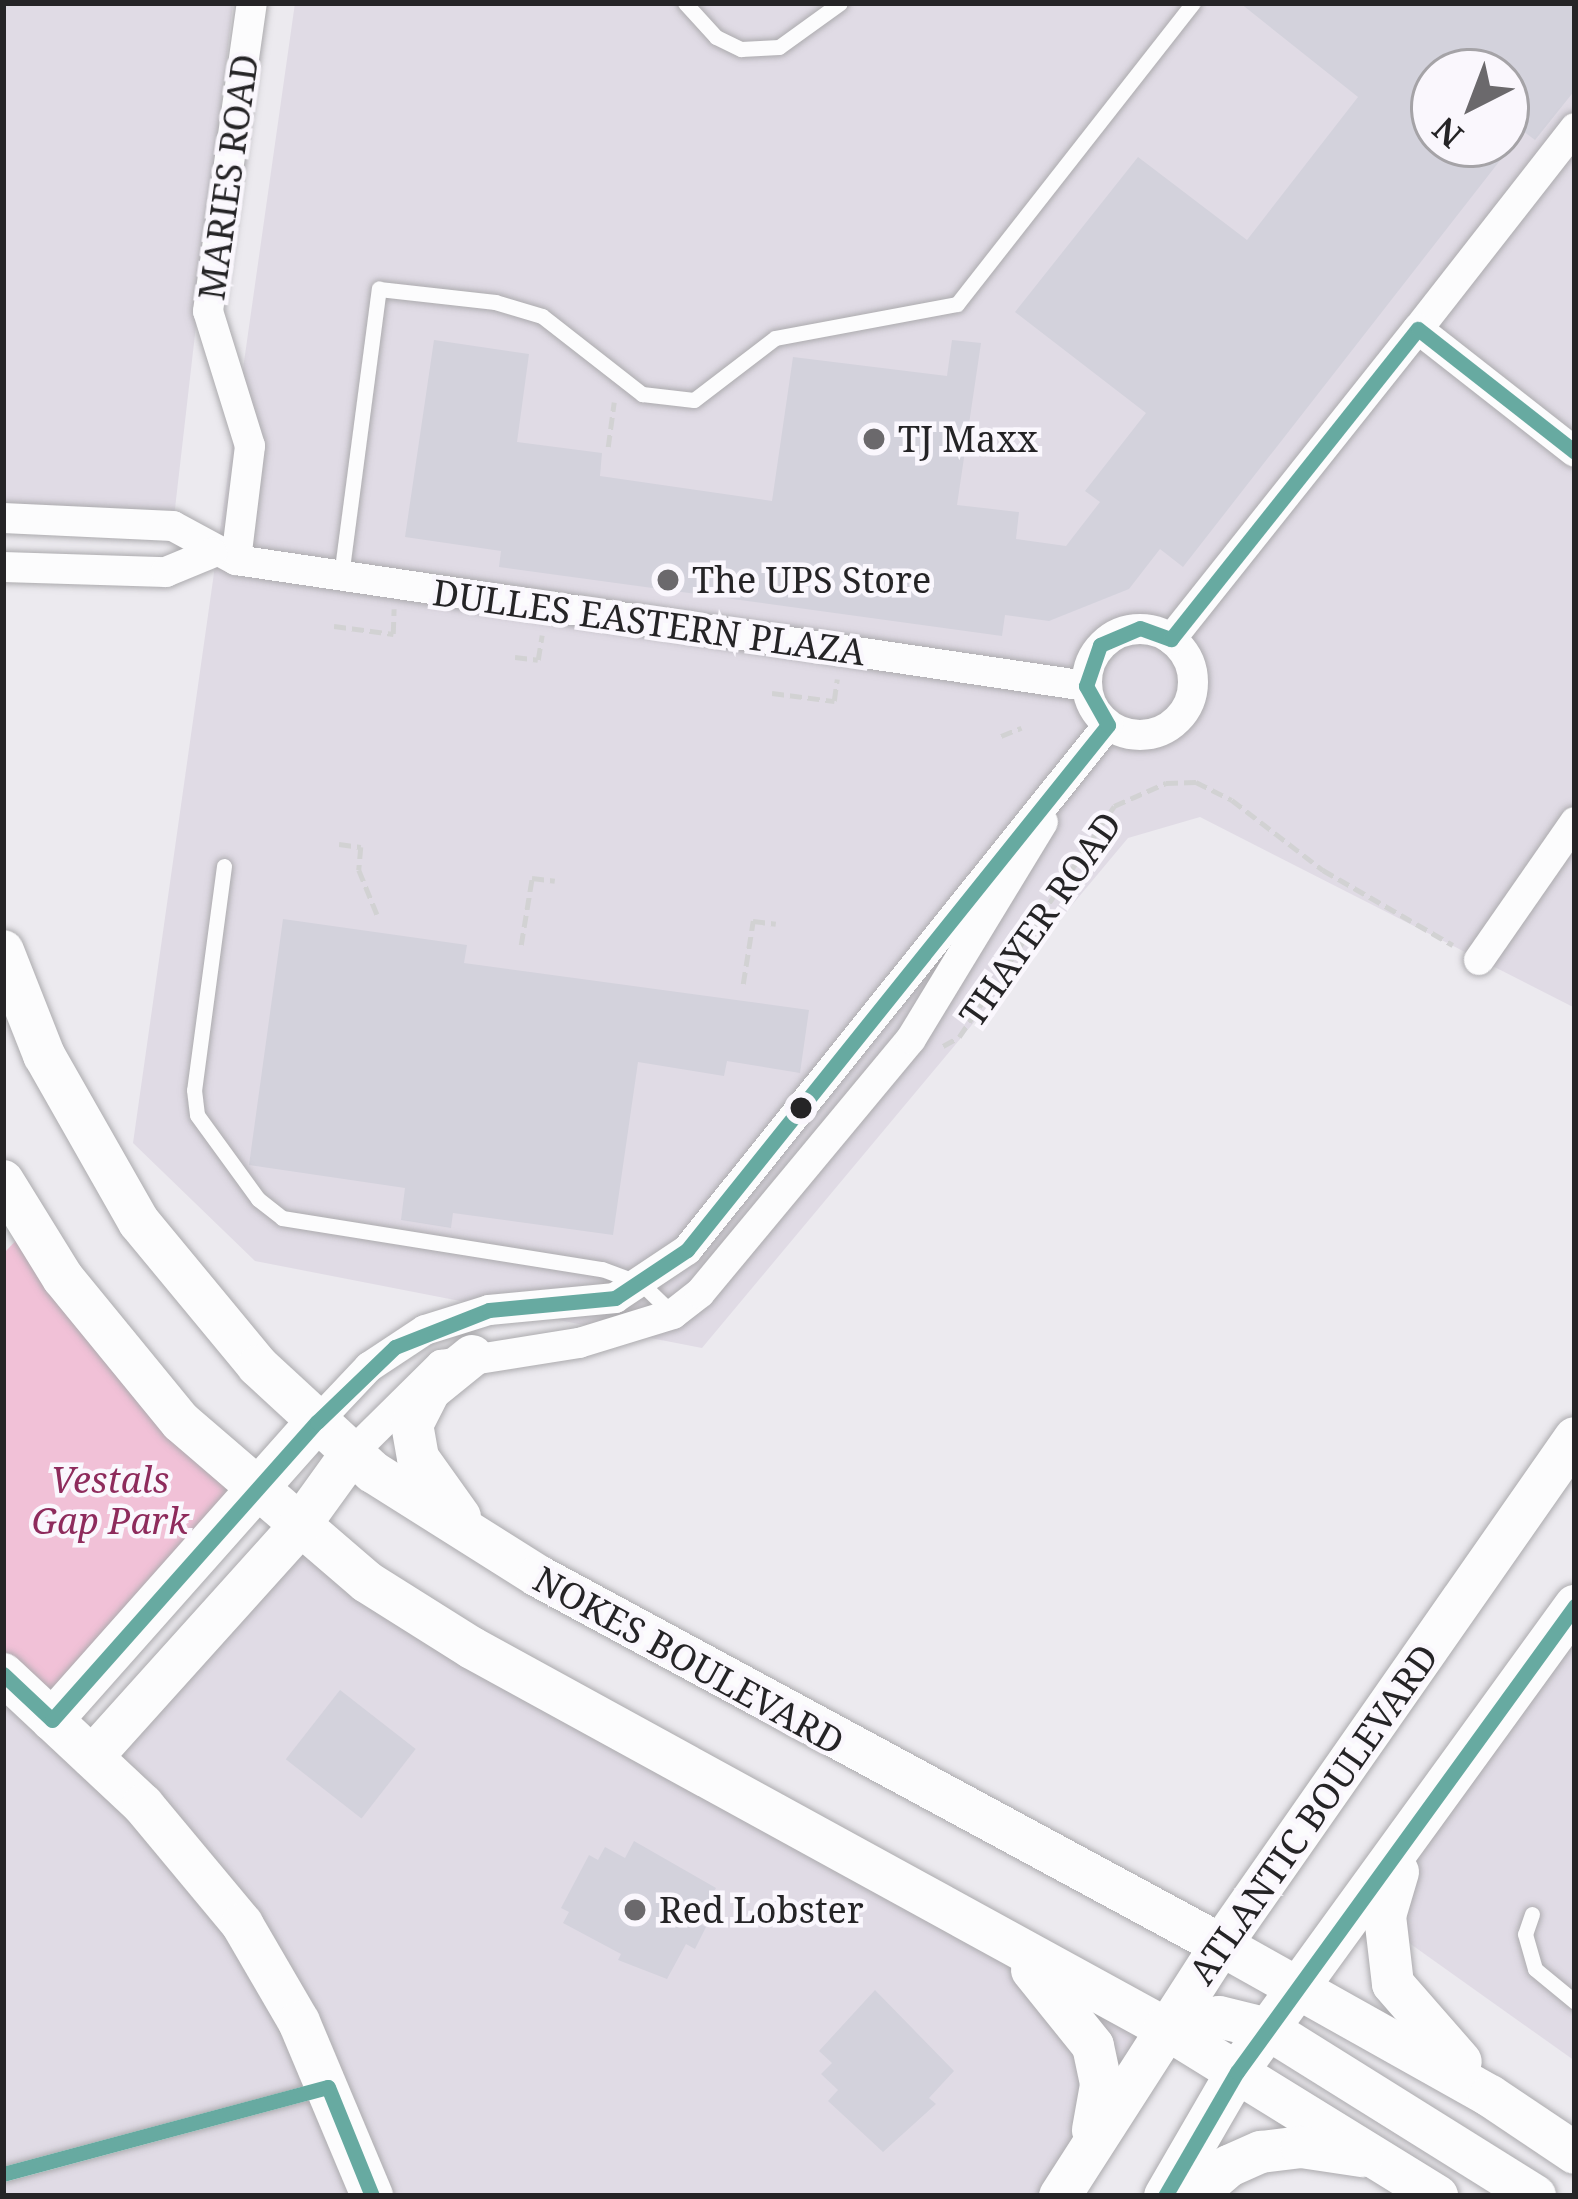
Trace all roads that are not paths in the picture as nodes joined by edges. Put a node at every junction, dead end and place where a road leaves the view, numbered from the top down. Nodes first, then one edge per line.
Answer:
1 (252, 3) edge
2 (686, 3) edge
3 (840, 3) edge
4 (1192, 3) edge
5 (1575, 128) edge
6 (1418, 329) junction
7 (1575, 452) edge
8 (3, 518) edge
9 (224, 557) junction
10 (3, 567) edge
11 (341, 576) junction
12 (1171, 639) junction
13 (1086, 686) junction
14 (1108, 725) junction
15 (1064, 783) junction
16 (1575, 822) edge
17 (224, 866) dead end
18 (3, 951) edge
19 (1479, 960) road end
20 (3, 1181) edge
21 (642, 1284) junction
22 (673, 1314) junction
23 (472, 1355) junction
24 (317, 1422) junction
25 (1575, 1438) edge
26 (351, 1454) junction
27 (255, 1494) junction
28 (297, 1529) junction
29 (484, 1546) junction
30 (1575, 1606) edge
31 (3, 1674) edge
32 (52, 1720) junction
33 (92, 1757) junction
34 (1415, 1834) junction
35 (1532, 1914) dead end
36 (1002, 1940) junction
37 (1221, 1945) junction
38 (1298, 1989) junction
39 (1575, 2002) edge
40 (1165, 2028) junction
41 (1268, 2029) junction
42 (1237, 2072) junction
43 (328, 2087) junction
44 (1540, 2128) junction
45 (1090, 2142) junction
46 (1575, 2153) edge
47 (1397, 2169) junction
48 (3, 2174) edge
49 (372, 2196) edge
50 (1060, 2196) edge
51 (1165, 2196) edge
52 (1194, 2196) edge
53 (1437, 2196) edge
54 (1535, 2196) edge

1 - 9 street, MARIES ROAD
2 - 3 lane
4 - 11 lane
5 - 6 street
6 - 7 street
6 - 12 street
8 - 9 street, DULLES EASTERN PLAZA
9 - 10 street, DULLES EASTERN PLAZA
9 - 11 street, DULLES EASTERN PLAZA
11 - 13 street, DULLES EASTERN PLAZA
12 - 13 street
12 - 14 street
13 - 14 street
14 - 15 street
15 - 21 street
15 - 22 street
16 - 19 street
17 - 21 lane
18 - 24 main road, NOKES BOULEVARD
20 - 27 main road
21 - 22 lane
21 - 24 street
22 - 23 street
23 - 26 street
23 - 29 main road
24 - 26 main road, NOKES BOULEVARD
24 - 27 main road
25 - 37 main road, ATLANTIC BOULEVARD
26 - 28 main road
26 - 29 main road, NOKES BOULEVARD
27 - 28 main road
27 - 32 main road
28 - 33 main road
28 - 36 main road
29 - 37 main road, NOKES BOULEVARD
30 - 34 main road
31 - 32 main road
32 - 33 main road
33 - 43 main road
34 - 38 main road
34 - 44 main road
35 - 39 lane
36 - 40 main road
36 - 45 main road
37 - 38 main road, NOKES BOULEVARD
37 - 40 main road, ATLANTIC BOULEVARD
38 - 41 main road
38 - 44 main road, NOKES BOULEVARD
40 - 41 main road
40 - 42 main road
40 - 45 main road, ATLANTIC BOULEVARD
41 - 42 main road
41 - 54 main road
42 - 47 main road
42 - 51 main road
43 - 48 lane
43 - 49 main road
44 - 46 main road, NOKES BOULEVARD
45 - 50 main road, ATLANTIC BOULEVARD
47 - 52 main road
47 - 53 main road

